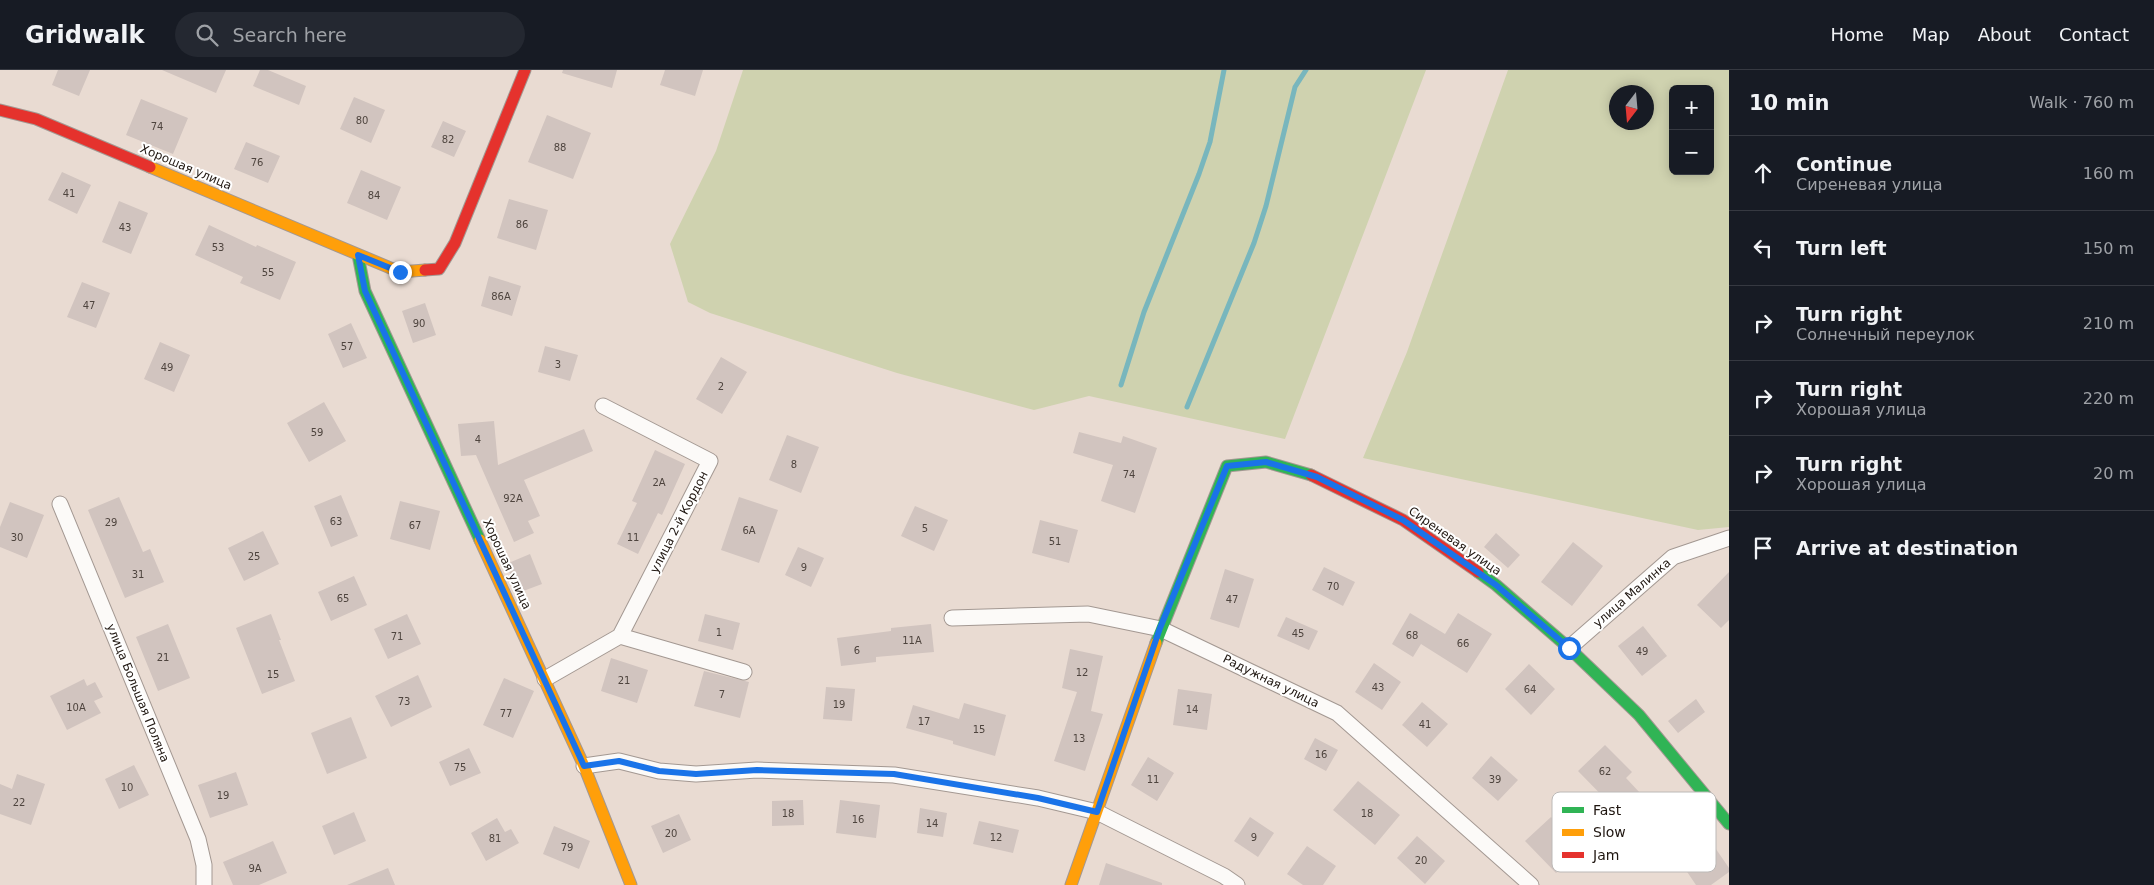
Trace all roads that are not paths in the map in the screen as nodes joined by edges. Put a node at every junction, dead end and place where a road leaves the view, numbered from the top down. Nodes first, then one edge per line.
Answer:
1 (525, 70) edge
2 (0, 110) edge
3 (358, 255) junction
4 (603, 406) dead end
5 (60, 504) dead end
6 (1729, 538) edge
7 (952, 618) dead end
8 (1160, 628) junction
9 (620, 636) junction
10 (1569, 648) junction
11 (744, 672) dead end
12 (544, 679) junction
13 (584, 766) junction
14 (1703, 792) edge
15 (1716, 808) edge
16 (1097, 812) junction
17 (1729, 824) edge
18 (204, 885) edge
19 (631, 885) edge
20 (1071, 885) edge
21 (1237, 885) edge
22 (1531, 885) edge

1 - 3 street, Хорошая улица
2 - 3 street, Хорошая улица
3 - 12 street, Хорошая улица
4 - 9 street, улица 2-й Кордон
5 - 18 street, улица Большая Поляна
6 - 10 street, улица Малинка
7 - 8 street, Радужная улица
8 - 10 street, Сиреневая улица
8 - 16 street
8 - 22 street, Радужная улица
9 - 11 street
9 - 12 street
10 - 14 street, Сиреневая улица
12 - 13 street, Хорошая улица
13 - 16 street
13 - 19 street, Хорошая улица
15 - 17 street, Сиреневая улица
16 - 20 street
16 - 21 street

